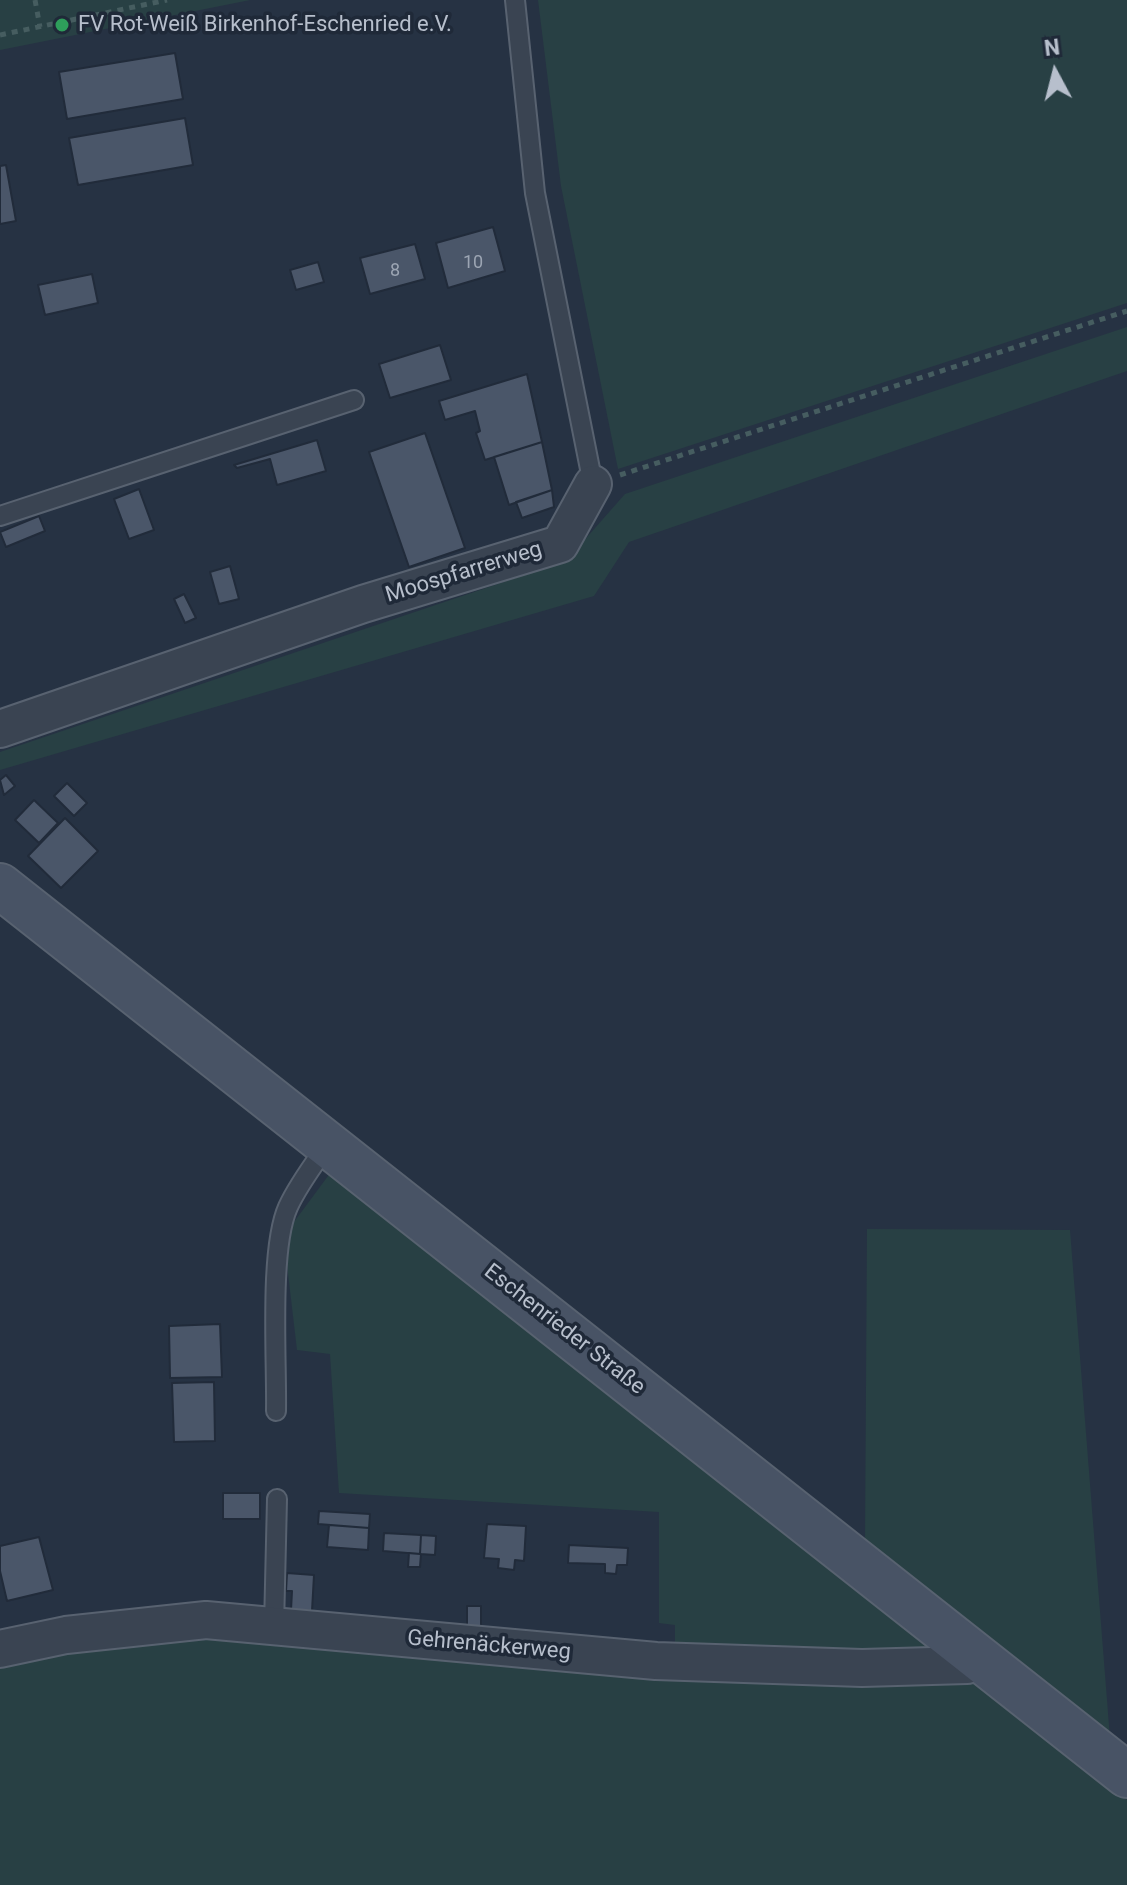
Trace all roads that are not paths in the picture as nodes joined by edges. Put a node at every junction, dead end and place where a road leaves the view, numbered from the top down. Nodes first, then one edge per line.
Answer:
1 (515, 0) edge
2 (354, 400) dead end
3 (593, 484) joint
4 (0, 516) edge
5 (0, 729) edge
6 (0, 886) edge
7 (328, 1144) junction
8 (276, 1411) dead end
9 (277, 1499) dead end
10 (274, 1627) junction
11 (0, 1649) edge
12 (979, 1656) junction
13 (1127, 1775) edge

1 - 3 lane
2 - 4 lane
3 - 5 street, Moospfarrerweg
6 - 7 street, Eschenrieder Straße
7 - 8 lane
7 - 12 street, Eschenrieder Straße
9 - 10 lane
10 - 11 street, Gehrenäckerweg
10 - 12 street, Gehrenäckerweg
12 - 13 street, Eschenrieder Straße

